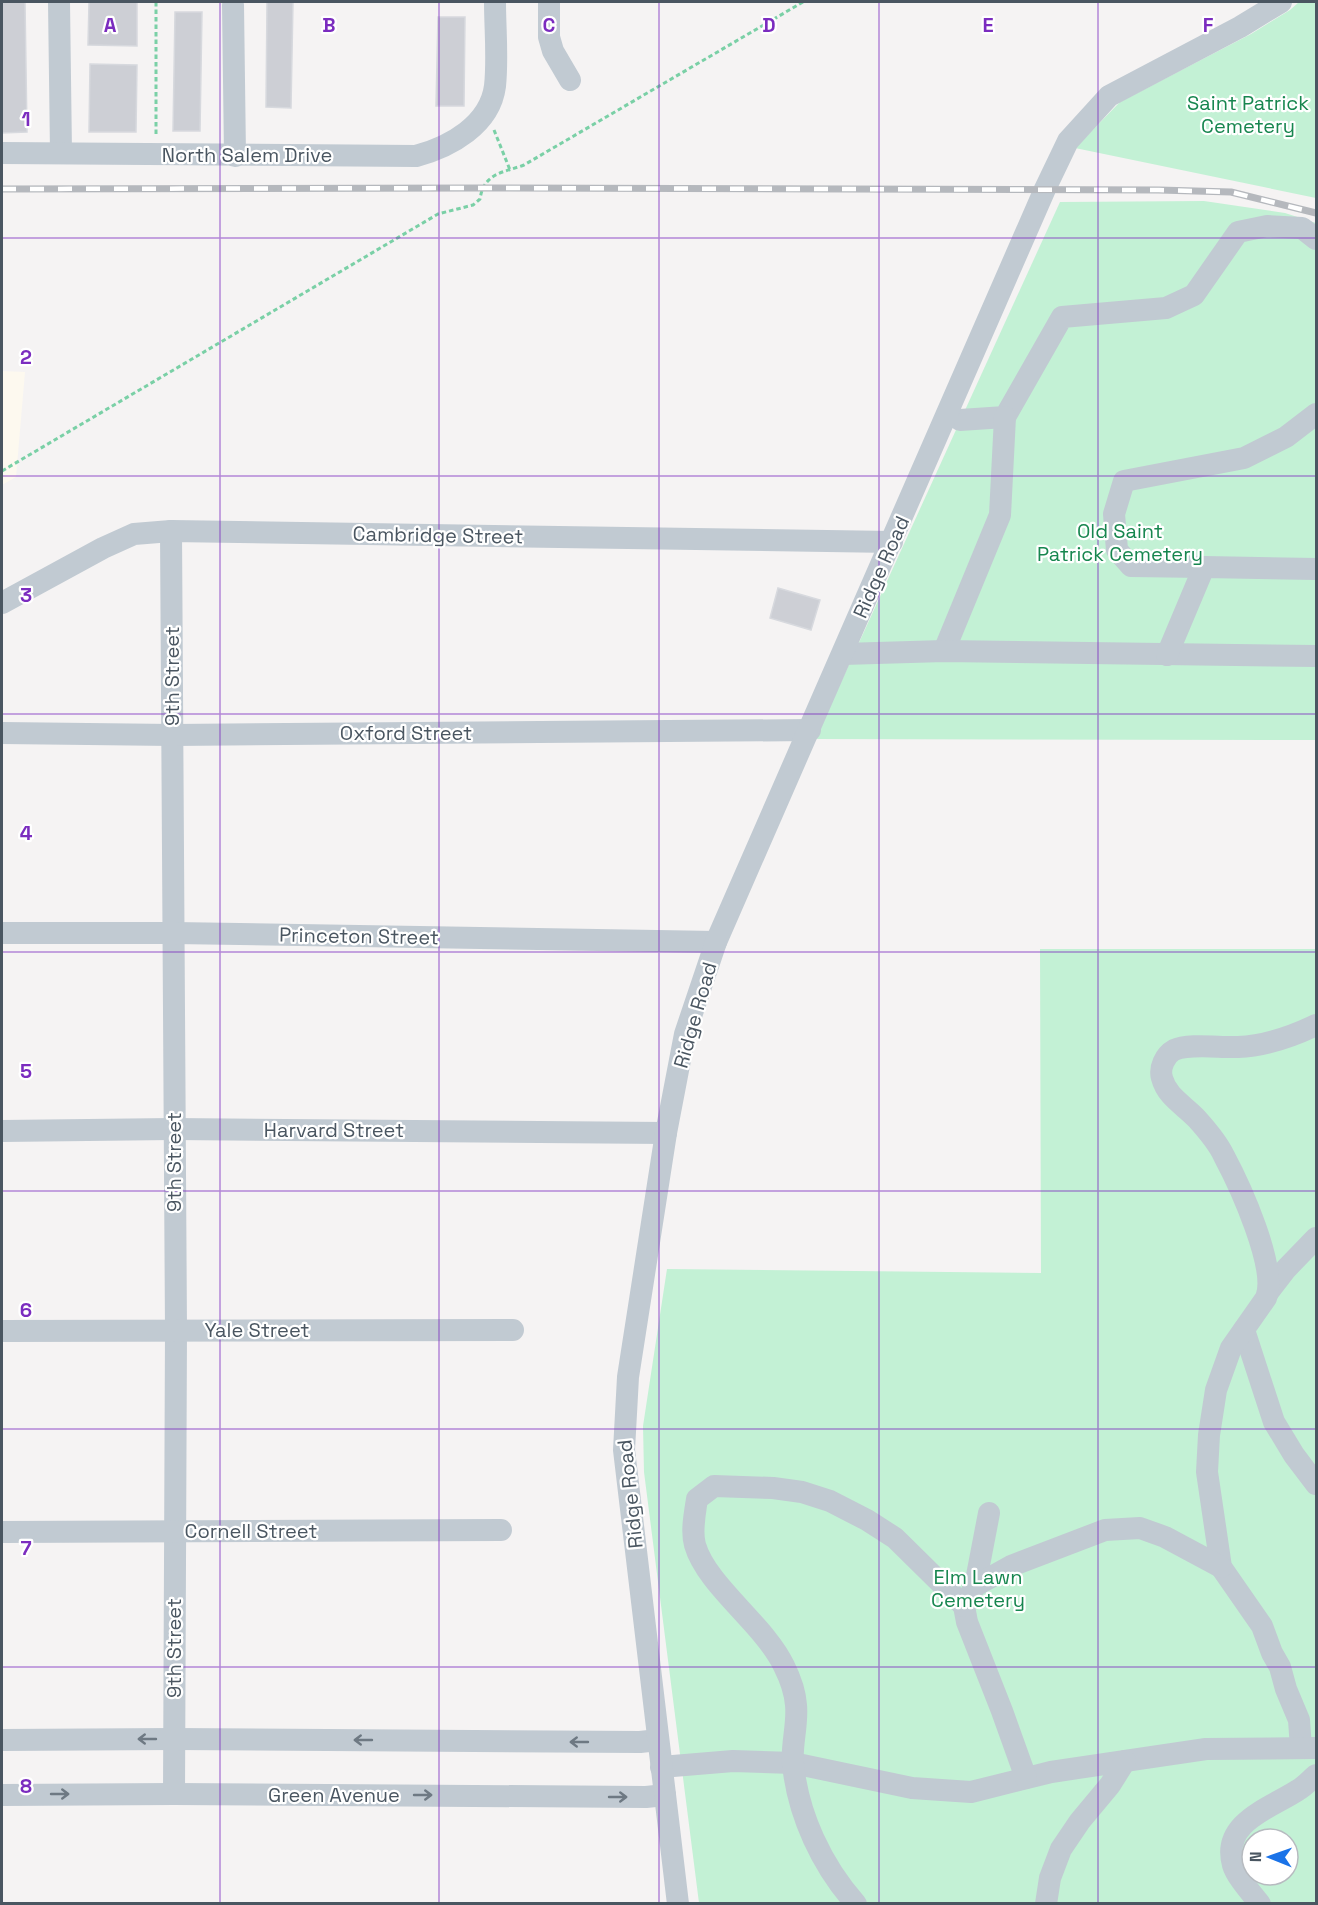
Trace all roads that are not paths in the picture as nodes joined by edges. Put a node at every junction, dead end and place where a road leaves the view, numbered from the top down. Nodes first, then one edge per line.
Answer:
1 (59, 2) edge
2 (495, 2) edge
3 (549, 2) edge
4 (1281, 2) edge
5 (233, 4) dead end
6 (570, 80) dead end
7 (2, 153) edge
8 (61, 153) junction
9 (235, 156) junction
10 (1317, 239) edge
11 (1317, 414) edge
12 (1005, 417) junction
13 (960, 420) dead end
14 (171, 531) junction
15 (892, 542) junction
16 (1204, 567) junction
17 (1317, 569) edge
18 (2, 603) edge
19 (944, 651) junction
20 (843, 654) junction
21 (1167, 655) junction
22 (1317, 656) edge
23 (810, 730) junction
24 (2, 733) edge
25 (172, 735) junction
26 (2, 933) edge
27 (174, 933) junction
28 (716, 942) junction
29 (1317, 1024) edge
30 (173, 1129) junction
31 (2, 1131) edge
32 (666, 1133) junction
33 (1317, 1238) edge
34 (1269, 1291) junction
35 (513, 1330) dead end
36 (1244, 1330) junction
37 (2, 1331) edge
38 (176, 1331) junction
39 (1317, 1484) edge
40 (988, 1513) dead end
41 (501, 1530) dead end
42 (174, 1531) junction
43 (2, 1532) edge
44 (1221, 1567) junction
45 (975, 1586) junction
46 (964, 1606) junction
47 (174, 1739) junction
48 (2, 1740) edge
49 (658, 1740) junction
50 (1309, 1748) edge
51 (1125, 1761) junction
52 (793, 1762) junction
53 (661, 1767) junction
54 (1317, 1775) edge
55 (1026, 1778) junction
56 (174, 1794) junction
57 (2, 1795) edge
58 (666, 1795) junction
59 (678, 1904) edge
60 (856, 1904) edge
61 (1046, 1904) edge
62 (1260, 1904) edge

1 - 8 street
2 - 9 street, North Salem Drive
3 - 6 street
4 - 15 street, Ridge Road
5 - 9 street
7 - 8 street, North Salem Drive
8 - 9 street, North Salem Drive
10 - 12 street
11 - 16 street
12 - 13 street
12 - 19 street
14 - 15 street, Cambridge Street
14 - 18 street, Cambridge Street
14 - 25 street, 9th Street
15 - 20 street, Ridge Road
16 - 17 street
16 - 21 street
19 - 20 street
19 - 21 street
20 - 23 street, Ridge Road
21 - 22 street
23 - 25 street, Oxford Street
23 - 28 street, Ridge Road
24 - 25 street, Oxford Street
25 - 27 street, 9th Street
26 - 27 street, Princeton Street
27 - 28 street, Princeton Street
27 - 30 street, 9th Street
28 - 32 street, Ridge Road
29 - 34 street
30 - 31 street, Harvard Street
30 - 32 street, Harvard Street
30 - 38 street, 9th Street
32 - 49 street, Ridge Road
33 - 34 street
34 - 36 street
35 - 38 street, Yale Street
36 - 39 street
36 - 44 street
37 - 38 street, Yale Street
38 - 42 street, 9th Street
40 - 45 street
41 - 42 street, Cornell Street
42 - 43 street, Cornell Street
42 - 47 street, 9th Street
44 - 45 street
44 - 50 street
45 - 46 street
46 - 52 street
46 - 55 street
47 -> 48 street
49 -> 47 street
47 - 56 street, 9th Street
49 - 53 street, Ridge Road
50 - 51 street
51 - 55 street
51 - 61 street
52 - 53 street
52 - 55 street
52 - 60 street
53 - 58 street, Ridge Road
54 - 62 street
57 -> 56 street, Green Avenue
56 -> 58 street, Green Avenue
58 - 59 street, Ridge Road

